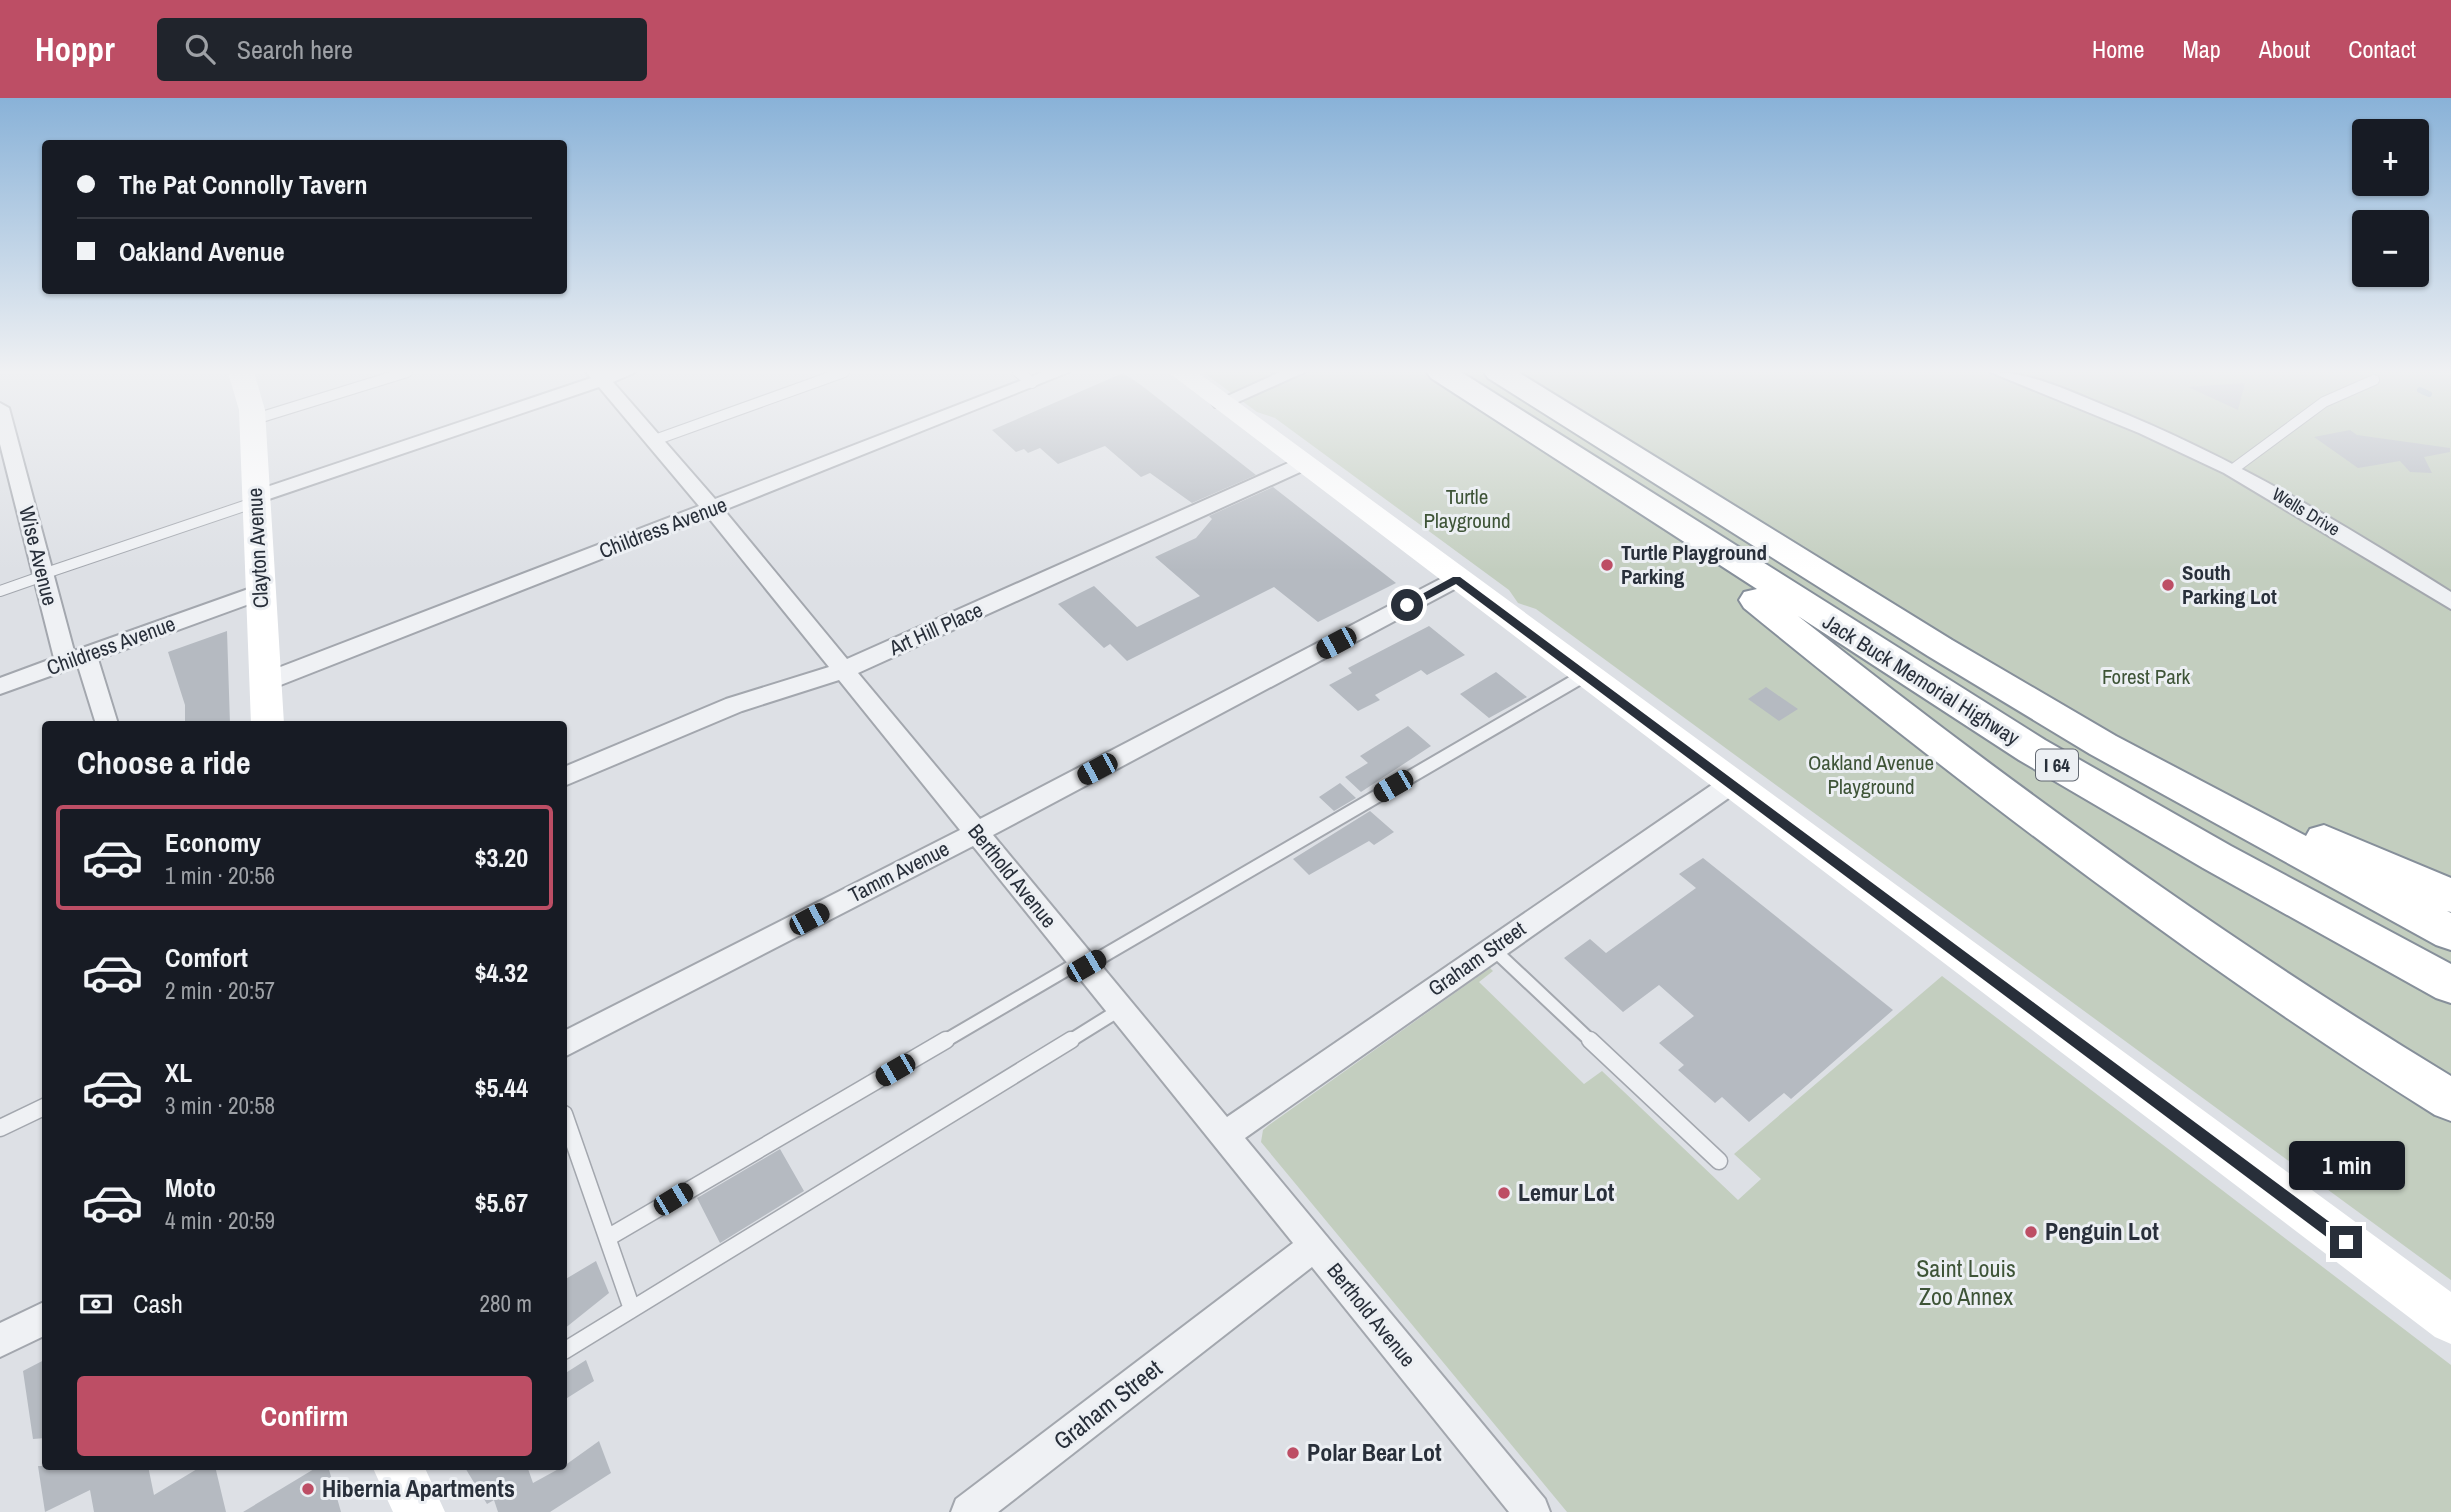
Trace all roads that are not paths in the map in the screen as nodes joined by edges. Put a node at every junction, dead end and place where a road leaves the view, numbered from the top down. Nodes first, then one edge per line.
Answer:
1 (8, 438) edge
2 (253, 438) edge
3 (428, 438) edge
4 (649, 438) edge
5 (663, 438) edge
6 (882, 438) edge
7 (1267, 438) edge
8 (1544, 438) edge
9 (1604, 438) edge
10 (2162, 438) edge
11 (2275, 438) edge
12 (652, 442) junction
13 (1302, 464) junction
14 (2232, 470) junction
15 (256, 499) junction
16 (712, 509) junction
17 (1676, 523) junction
18 (43, 575) junction
19 (1457, 579) junction
20 (0, 591) edge
21 (261, 592) junction
22 (2451, 602) edge
23 (76, 659) junction
24 (844, 670) junction
25 (1585, 675) junction
26 (265, 682) junction
27 (0, 686) edge
28 (106, 721) edge
29 (268, 721) edge
30 (2104, 745) junction
31 (567, 776) edge
32 (1731, 784) junction
33 (976, 833) junction
34 (2451, 896) edge
35 (2451, 933) edge
36 (1492, 948) junction
37 (1083, 963) junction
38 (2451, 985) edge
39 (1121, 1009) junction
40 (567, 1043) edge
41 (2382, 1059) junction
42 (2451, 1100) edge
43 (42, 1108) edge
44 (2451, 1111) edge
45 (567, 1122) edge
46 (0, 1128) edge
47 (1224, 1136) junction
48 (1719, 1161) dead end
49 (609, 1237) junction
50 (1314, 1246) junction
51 (632, 1309) junction
52 (42, 1319) edge
53 (2451, 1321) edge
54 (0, 1341) edge
55 (567, 1349) edge
56 (399, 1470) edge
57 (420, 1512) edge
58 (969, 1512) edge
59 (1532, 1512) edge

1 - 18 street, Wise Avenue
2 - 15 street, Clayton Avenue
3 - 15 street
4 - 12 street, Berthold Avenue
5 - 12 lane
6 - 16 street, Childress Avenue
7 - 13 street
8 - 17 highway, Jack Buck Memorial Highway / I 64
9 - 30 highway, Jack Buck Memorial Highway / I 64
10 - 14 street, Wells Drive
11 - 14 lane
12 - 16 street, Berthold Avenue
13 - 19 street
13 - 24 street, Art Hill Place
14 - 22 street, Wells Drive
15 - 18 lane
15 - 21 street, Clayton Avenue
16 - 24 street, Berthold Avenue
16 - 26 street, Childress Avenue
17 - 38 highway, Jack Buck Memorial Highway / I 64
17 - 41 highway
18 - 20 lane
18 - 23 street, Wise Avenue
19 - 25 street
19 - 33 street, Tamm Avenue
21 - 23 street, Childress Avenue
21 - 26 street, Clayton Avenue
23 - 27 street, Childress Avenue
23 - 28 street, Wise Avenue
24 - 31 street, Art Hill Place
24 - 33 street, Berthold Avenue
25 - 32 street
25 - 37 lane
26 - 29 street, Clayton Avenue
30 - 34 highway
30 - 35 highway, Jack Buck Memorial Highway / I 64
32 - 36 street, Graham Street
32 - 53 street
33 - 37 street, Berthold Avenue
33 - 40 street, Tamm Avenue
36 - 47 street, Graham Street
36 - 48 lane
37 - 39 street, Berthold Avenue
37 - 49 lane
39 - 47 street, Berthold Avenue
39 - 51 lane
41 - 42 highway
41 - 44 highway
43 - 46 lane
45 - 49 lane
47 - 50 street, Berthold Avenue
49 - 51 lane
50 - 58 street, Graham Street
50 - 59 street, Berthold Avenue
51 - 55 lane
52 - 54 street
56 - 57 street

